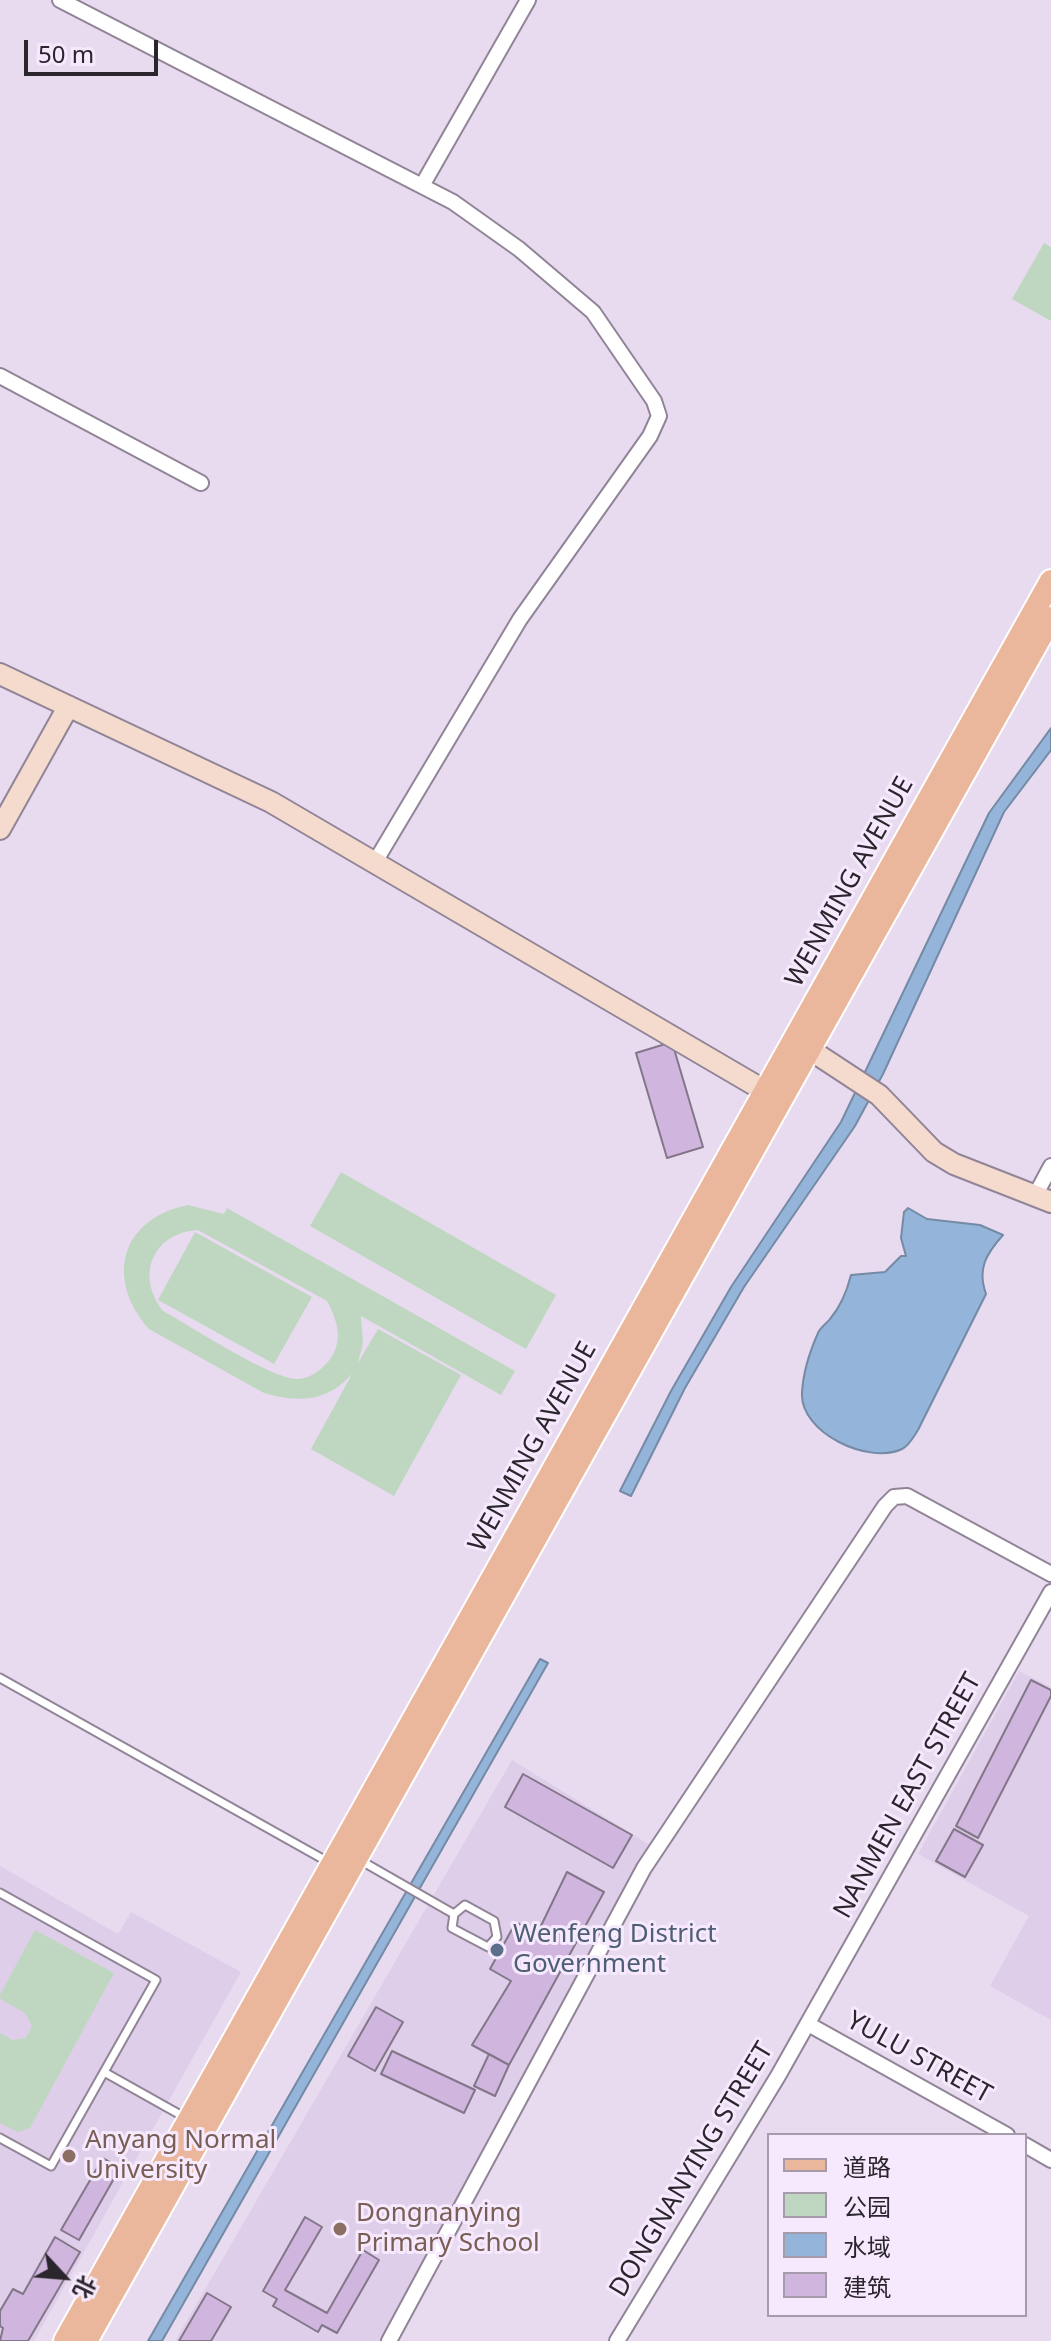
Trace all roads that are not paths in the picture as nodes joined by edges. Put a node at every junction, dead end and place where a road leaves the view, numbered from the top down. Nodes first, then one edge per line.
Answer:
1 (60, 0) edge
2 (528, 0) edge
3 (423, 184) junction
4 (0, 376) edge
5 (201, 483) dead end
6 (1051, 581) edge
7 (1051, 618) edge
8 (0, 674) edge
9 (68, 707) junction
10 (0, 829) edge
11 (375, 862) junction
12 (809, 1049) junction
13 (765, 1091) junction
14 (1051, 1166) edge
15 (1043, 1198) edge
16 (1051, 1574) edge
17 (1051, 1592) edge
18 (0, 1678) edge
19 (356, 1858) junction
20 (332, 1864) junction
21 (0, 1893) edge
22 (454, 1914) junction
23 (808, 2024) junction
24 (104, 2072) junction
25 (189, 2119) junction
26 (1003, 2133) edge
27 (0, 2138) edge
28 (1027, 2146) edge
29 (1051, 2160) edge
30 (65, 2341) edge
31 (86, 2341) edge
32 (389, 2341) edge
33 (617, 2341) edge

1 - 3 street
2 - 3 street
3 - 11 street
4 - 5 street
6 - 13 main road, WENMING AVENUE
7 - 12 main road, WENMING AVENUE
8 - 9 street
9 - 10 street
9 - 11 street
11 - 13 street
12 - 15 street
12 - 19 main road, WENMING AVENUE
13 - 20 main road, WENMING AVENUE
14 - 15 street
16 - 32 street
17 - 23 street, NANMEN EAST STREET
18 - 20 lane
19 - 22 lane
19 - 31 main road, WENMING AVENUE
20 - 25 main road, WENMING AVENUE
21 - 24 lane
22 - 22 lane
23 - 26 street, YULU STREET
23 - 33 street, DONGNANYING STREET
24 - 25 lane
24 - 27 lane
25 - 30 main road, WENMING AVENUE
28 - 29 street

